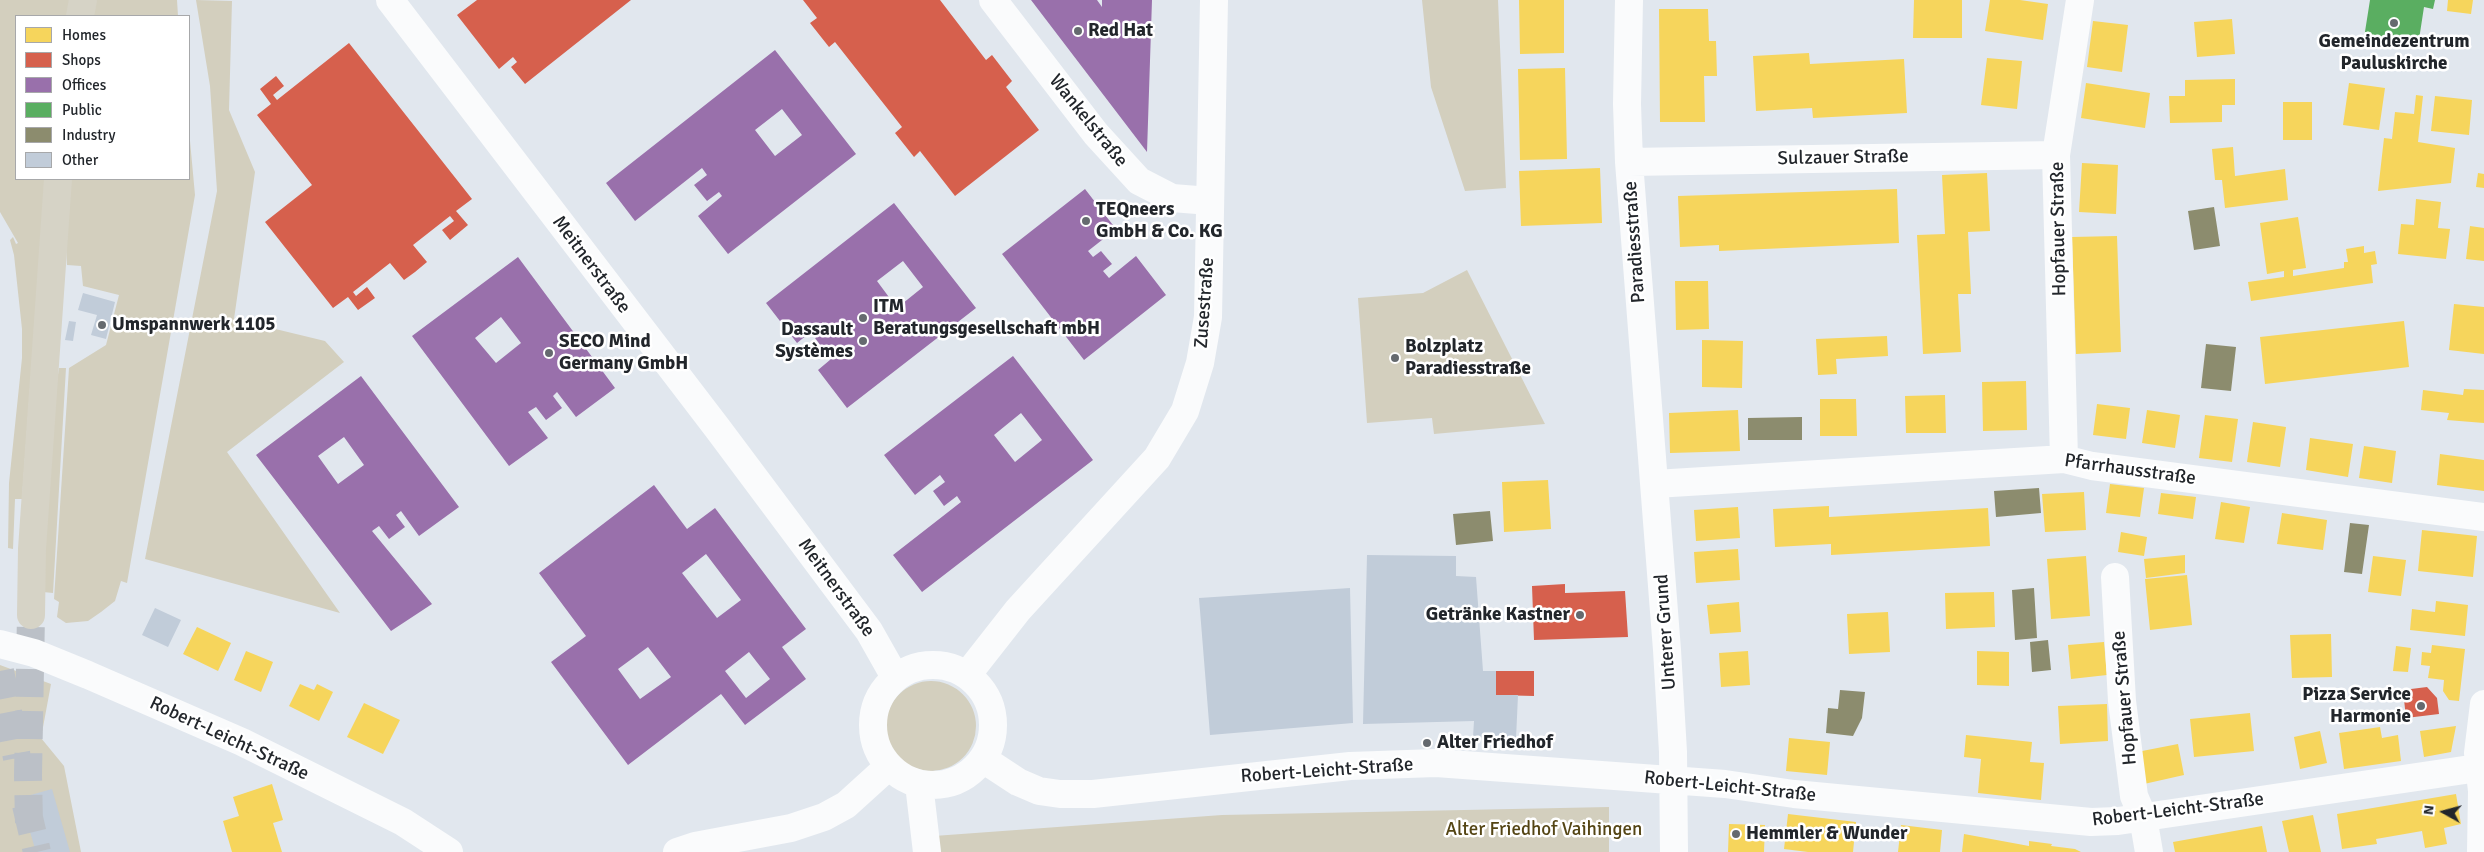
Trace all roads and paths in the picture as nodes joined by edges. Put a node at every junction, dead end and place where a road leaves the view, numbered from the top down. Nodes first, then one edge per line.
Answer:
1 (83, 0) edge
2 (390, 0) edge
3 (993, 0) edge
4 (1214, 0) edge
5 (1629, 0) edge
6 (2080, 0) edge
7 (80, 15) edge
8 (2056, 155) junction
9 (1629, 162) junction
10 (58, 180) edge
11 (1210, 201) junction
12 (2064, 459) junction
13 (1655, 484) junction
14 (2484, 517) edge
15 (2115, 577) dead end
16 (31, 615) tunnel mouth
17 (0, 644) edge
18 (967, 676) junction
19 (895, 677) junction
20 (2484, 704) edge
21 (982, 758) junction
22 (889, 766) junction
23 (2482, 767) edge
24 (1673, 780) junction
25 (919, 784) junction
26 (2143, 817) junction
27 (449, 852) edge
28 (677, 852) edge
29 (927, 852) edge
30 (1674, 852) edge
31 (2149, 852) edge
32 (2481, 852) edge

1 - 7 highway
2 - 19 street, Meitnerstraße
3 - 11 street, Wankelstraße
4 - 11 street, Zusestraße
5 - 9 street, Paradiesstraße
6 - 8 street, Hopfauer Straße
8 - 9 street, Sulzauer Straße
8 - 12 street, Hopfauer Straße
9 - 13 street, Paradiesstraße
10 - 16 highway
11 - 18 street, Zusestraße
12 - 13 street, Pfarrhausstraße
12 - 14 street, Pfarrhausstraße
13 - 24 street, Unterer Grund
15 - 26 street, Hopfauer Straße
17 - 27 street, Robert-Leicht-Straße
18 - 19 street
18 - 21 street
19 - 22 street
20 - 23 street
21 - 24 street, Robert-Leicht-Straße
21 - 25 street
22 - 25 street
22 - 28 street
23 - 26 street, Robert-Leicht-Straße
23 - 32 street
24 - 26 street, Robert-Leicht-Straße
24 - 30 street, Unterer Grund
25 - 29 street
26 - 31 street, Hopfauer Straße

